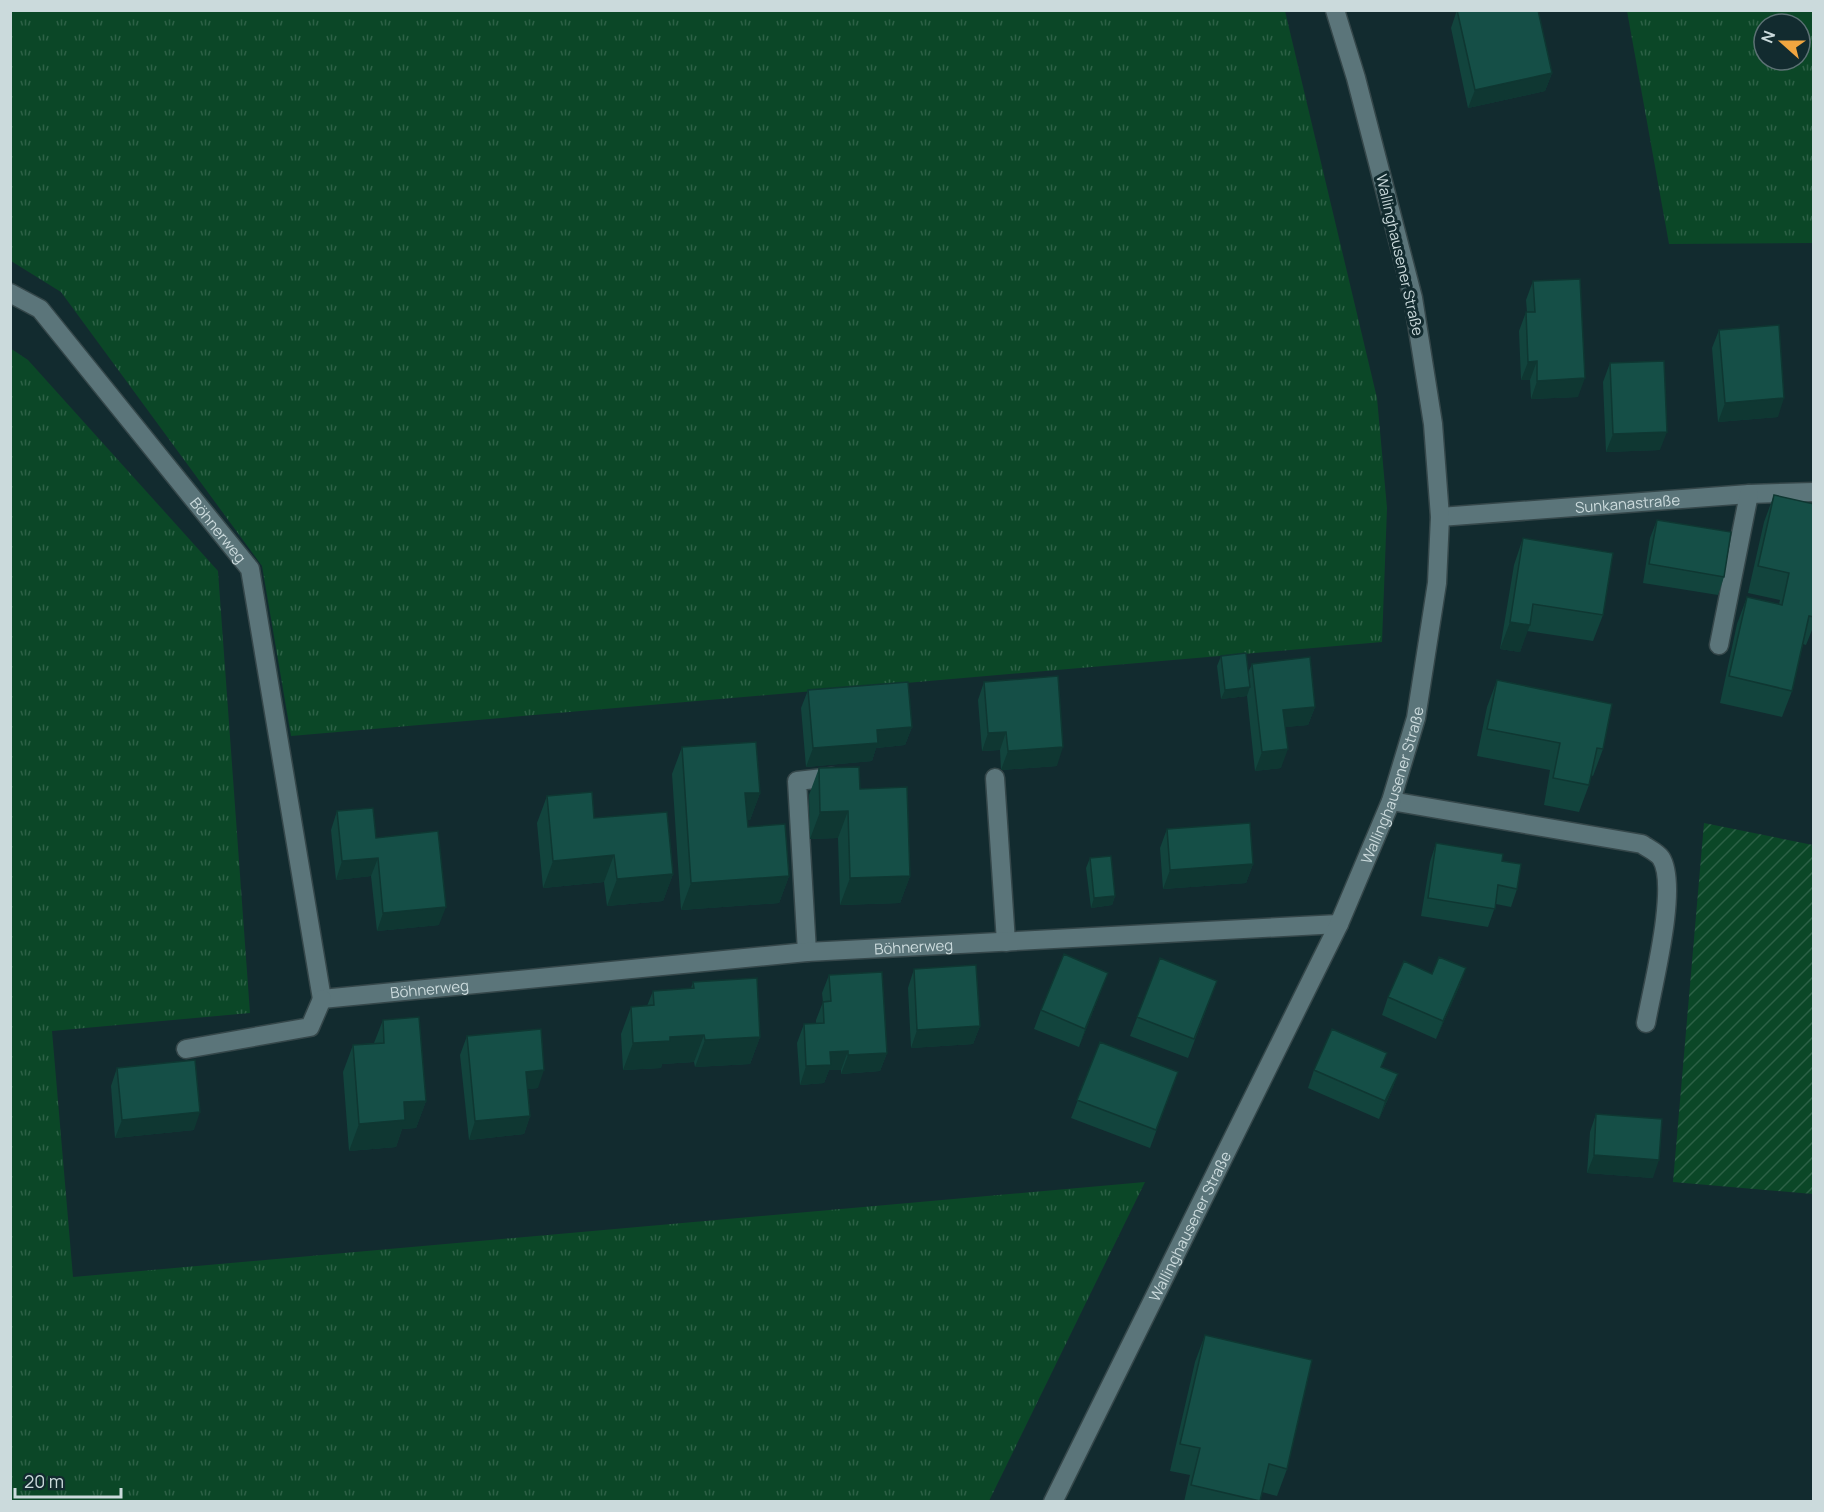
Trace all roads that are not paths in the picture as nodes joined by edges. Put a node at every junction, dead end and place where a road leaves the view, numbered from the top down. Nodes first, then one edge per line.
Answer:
1 (1335, 10) edge
2 (10, 293) edge
3 (1814, 492) edge
4 (1749, 494) junction
5 (1440, 517) junction
6 (1719, 645) dead end
7 (831, 777) edge
8 (995, 778) dead end
9 (1391, 801) junction
10 (1339, 924) junction
11 (1006, 942) junction
12 (807, 952) junction
13 (322, 999) junction
14 (1646, 1023) dead end
15 (186, 1049) dead end
16 (1053, 1502) edge

1 - 5 street, Wallinghausener Straße
2 - 13 street, Böhnerweg
3 - 4 street, Sunkanastraße
4 - 5 street, Sunkanastraße
4 - 6 street
5 - 9 street, Wallinghausener Straße
7 - 12 street
8 - 11 street
9 - 10 street, Wallinghausener Straße
9 - 14 street
10 - 11 street, Böhnerweg
10 - 16 street, Wallinghausener Straße
11 - 12 street, Böhnerweg
12 - 13 street, Böhnerweg
13 - 15 street

